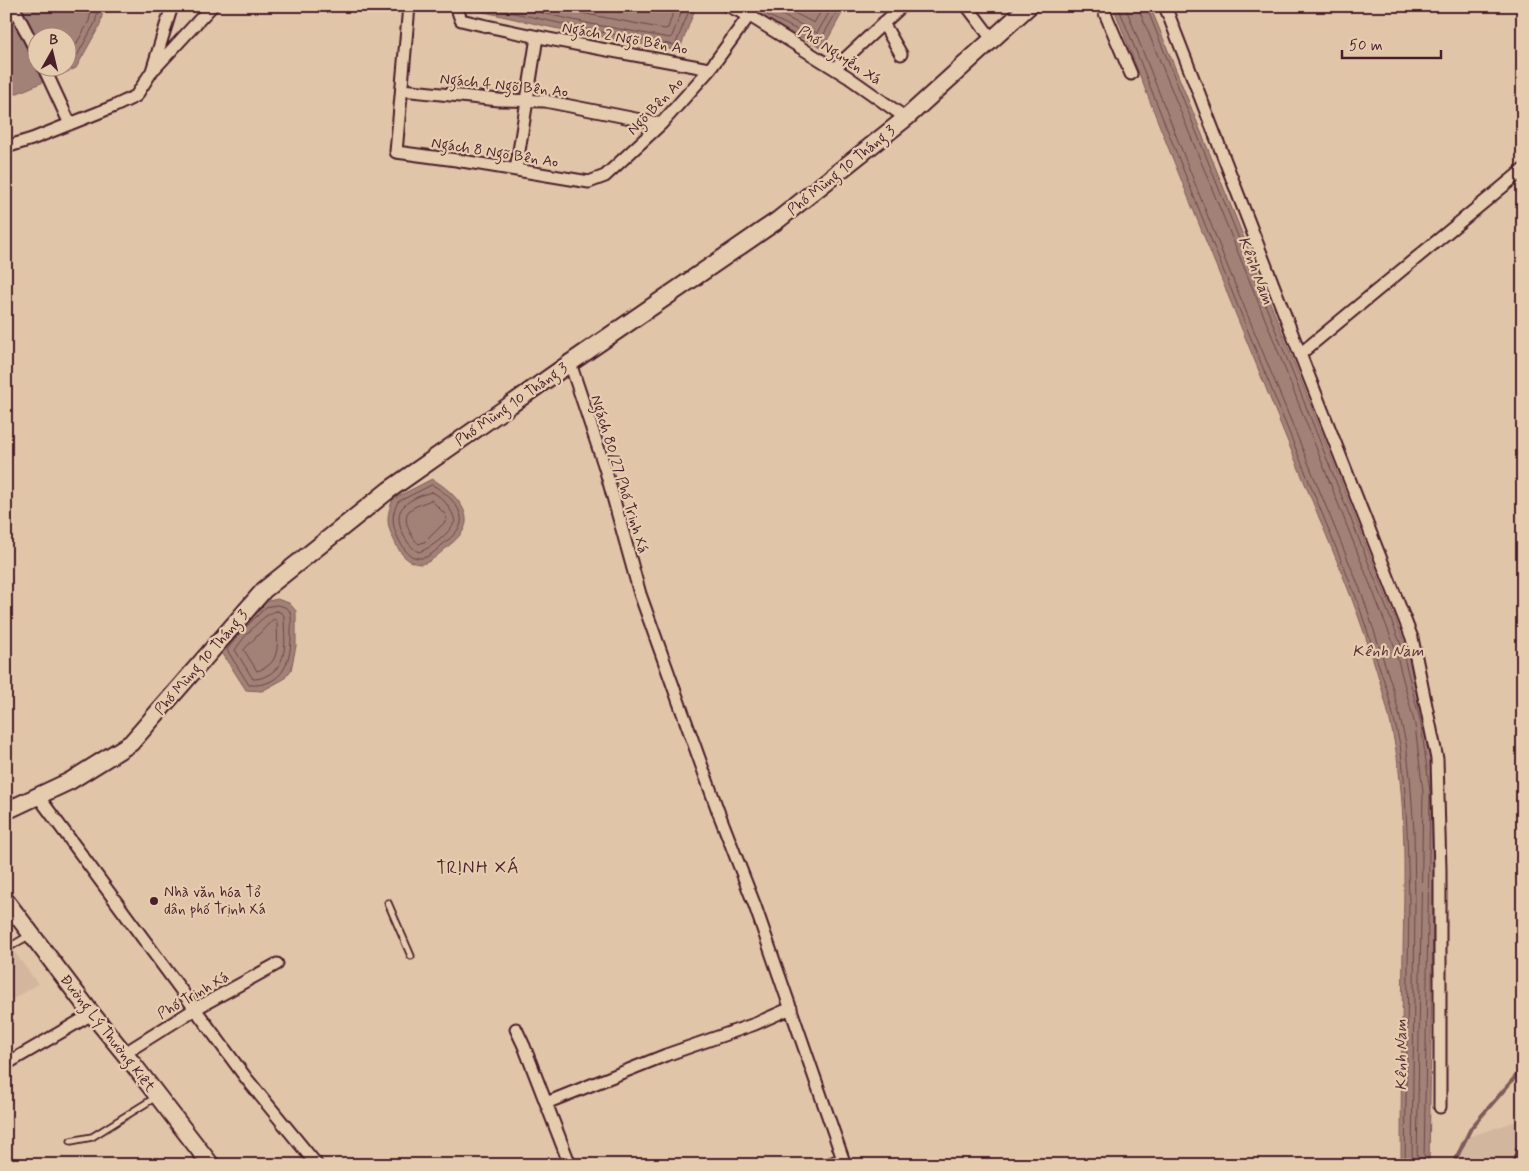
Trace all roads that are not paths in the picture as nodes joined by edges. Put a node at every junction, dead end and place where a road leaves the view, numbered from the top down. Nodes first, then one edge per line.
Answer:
1 (13, 6) edge
2 (172, 6) edge
3 (212, 6) edge
4 (409, 6) edge
5 (456, 6) edge
6 (728, 6) edge
7 (902, 6) edge
8 (968, 6) edge
9 (1029, 6) edge
10 (1102, 6) edge
11 (1165, 6) edge
12 (753, 11) edge
13 (883, 23) junction
14 (28, 35) edge
15 (536, 37) junction
16 (992, 39) junction
17 (901, 54) dead end
18 (835, 68) junction
19 (710, 69) junction
20 (152, 71) junction
21 (1132, 74) dead end
22 (49, 78) edge
23 (402, 90) junction
24 (527, 100) junction
25 (906, 118) junction
26 (70, 124) junction
27 (661, 124) junction
28 (6, 147) edge
29 (516, 170) junction
30 (1523, 170) edge
31 (589, 182) joint
32 (1300, 354) junction
33 (570, 363) junction
34 (38, 796) junction
35 (6, 811) edge
36 (6, 901) edge
37 (388, 903) dead end
38 (31, 934) junction
39 (6, 949) edge
40 (411, 956) dead end
41 (277, 964) dead end
42 (792, 1008) junction
43 (194, 1009) junction
44 (92, 1014) junction
45 (516, 1029) dead end
46 (125, 1053) junction
47 (6, 1064) edge
48 (158, 1096) junction
49 (546, 1103) junction
50 (1440, 1107) dead end
51 (71, 1141) dead end
52 (1523, 1150) edge
53 (844, 1162) edge
54 (211, 1165) edge
55 (317, 1165) edge
56 (570, 1165) edge
57 (827, 1165) edge
58 (1519, 1165) edge

1 - 14 street
2 - 20 street
3 - 20 street
4 - 23 street
5 - 15 street, Ngách 2 Ngõ Bên Ao
6 - 12 street, Phố Nguyễn Xá
7 - 13 street
8 - 16 street
9 - 16 main road, Phố Mùng 10 Tháng 3
10 - 21 street
11 - 32 street
12 - 18 street, Phố Nguyễn Xá
12 - 19 street, Ngõ Bên Ao
13 - 17 street
13 - 18 street
15 - 19 street, Ngách 2 Ngõ Bên Ao
15 - 24 street
16 - 25 main road, Phố Mùng 10 Tháng 3
18 - 25 street, Phố Nguyễn Xá
19 - 27 street, Ngõ Bên Ao
20 - 26 street
22 - 26 street
23 - 24 street, Ngách 4 Ngõ Bên Ao
23 - 29 street, Ngách 8 Ngõ Bên Ao
24 - 27 street, Ngách 4 Ngõ Bên Ao
24 - 29 street
25 - 33 main road, Phố Mùng 10 Tháng 3
26 - 28 street
27 - 31 street, Ngõ Bên Ao
29 - 31 street, Ngách 8 Ngõ Bên Ao
30 - 32 street
32 - 50 street
33 - 34 main road, Phố Mùng 10 Tháng 3
33 - 42 street, Ngách 80/27 Phố Trịnh Xá
34 - 35 main road, Phố Mùng 10 Tháng 3
34 - 43 street
36 - 38 main road, Đường Lý Thường Kiệt
37 - 40 lane
38 - 39 lane
38 - 44 main road, Đường Lý Thường Kiệt
41 - 43 street, Phố Trịnh Xá
42 - 49 street
42 - 53 street, Ngách 80/27 Phố Trịnh Xá
43 - 46 street, Phố Trịnh Xá
43 - 55 street
44 - 46 main road, Đường Lý Thường Kiệt
44 - 47 street
45 - 49 street
46 - 48 main road, Đường Lý Thường Kiệt
48 - 51 lane
48 - 54 main road, Đường Lý Thường Kiệt
49 - 56 street
52 - 58 street
53 - 57 street

